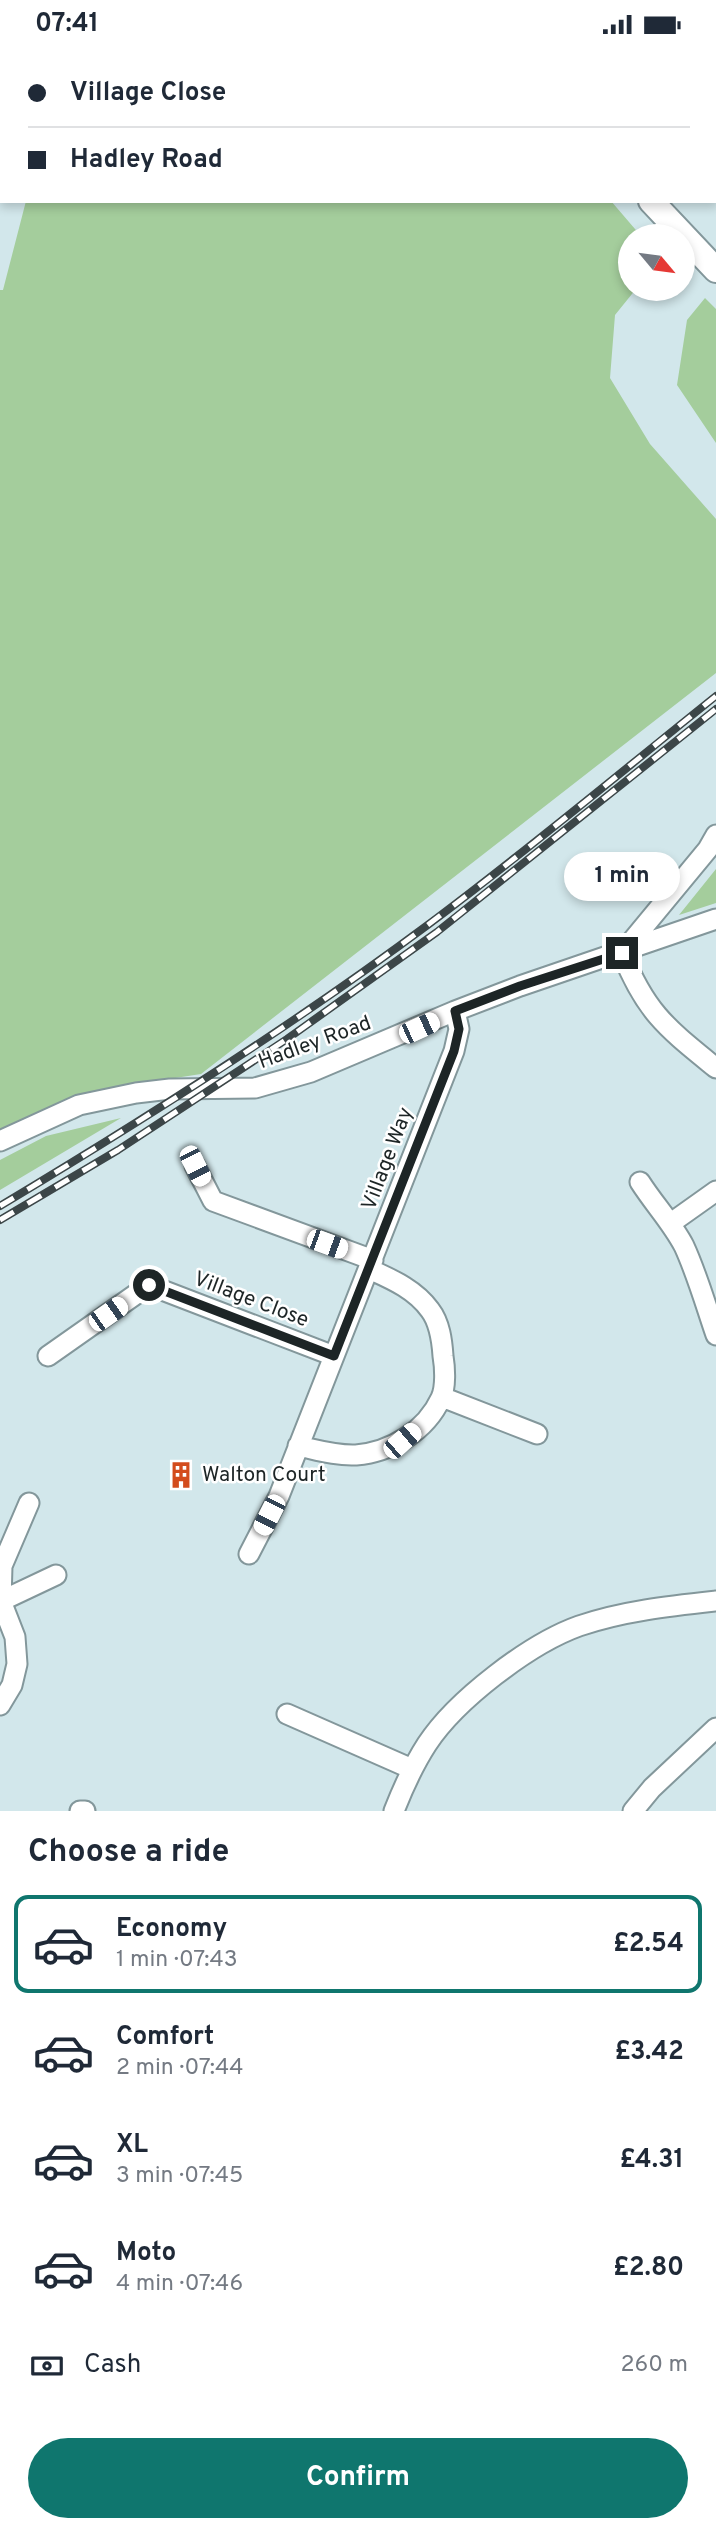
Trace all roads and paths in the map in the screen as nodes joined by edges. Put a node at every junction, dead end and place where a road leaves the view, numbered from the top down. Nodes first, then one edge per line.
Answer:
1 (652, 203) edge
2 (716, 270) edge
3 (716, 835) edge
4 (716, 919) edge
5 (622, 953) junction
6 (455, 1011) junction
7 (716, 1068) edge
8 (0, 1141) edge
9 (195, 1166) dead end
10 (640, 1182) dead end
11 (716, 1191) edge
12 (671, 1223) junction
13 (371, 1265) junction
14 (716, 1335) edge
15 (48, 1356) dead end
16 (334, 1356) junction
17 (442, 1397) junction
18 (537, 1434) dead end
19 (298, 1446) junction
20 (29, 1503) dead end
21 (249, 1554) dead end
22 (57, 1575) dead end
23 (1, 1601) edge
24 (716, 1601) edge
25 (0, 1705) edge
26 (287, 1714) dead end
27 (716, 1728) edge
28 (412, 1769) junction
29 (394, 1811) edge
30 (632, 1811) edge

1 - 2 main road
3 - 5 street
4 - 5 street, Hadley Road
5 - 6 street, Hadley Road
5 - 7 street
6 - 8 street, Hadley Road
6 - 13 street, Village Way
9 - 13 street
10 - 12 street
11 - 12 street
12 - 14 street
13 - 16 street, Village Way
13 - 17 street
15 - 16 street, Village Close
16 - 19 street, Village Way
17 - 18 street
17 - 19 street
19 - 21 street, Village Way
20 - 23 street
22 - 23 street
23 - 25 street
24 - 28 street
26 - 28 street
27 - 30 street
28 - 29 street

